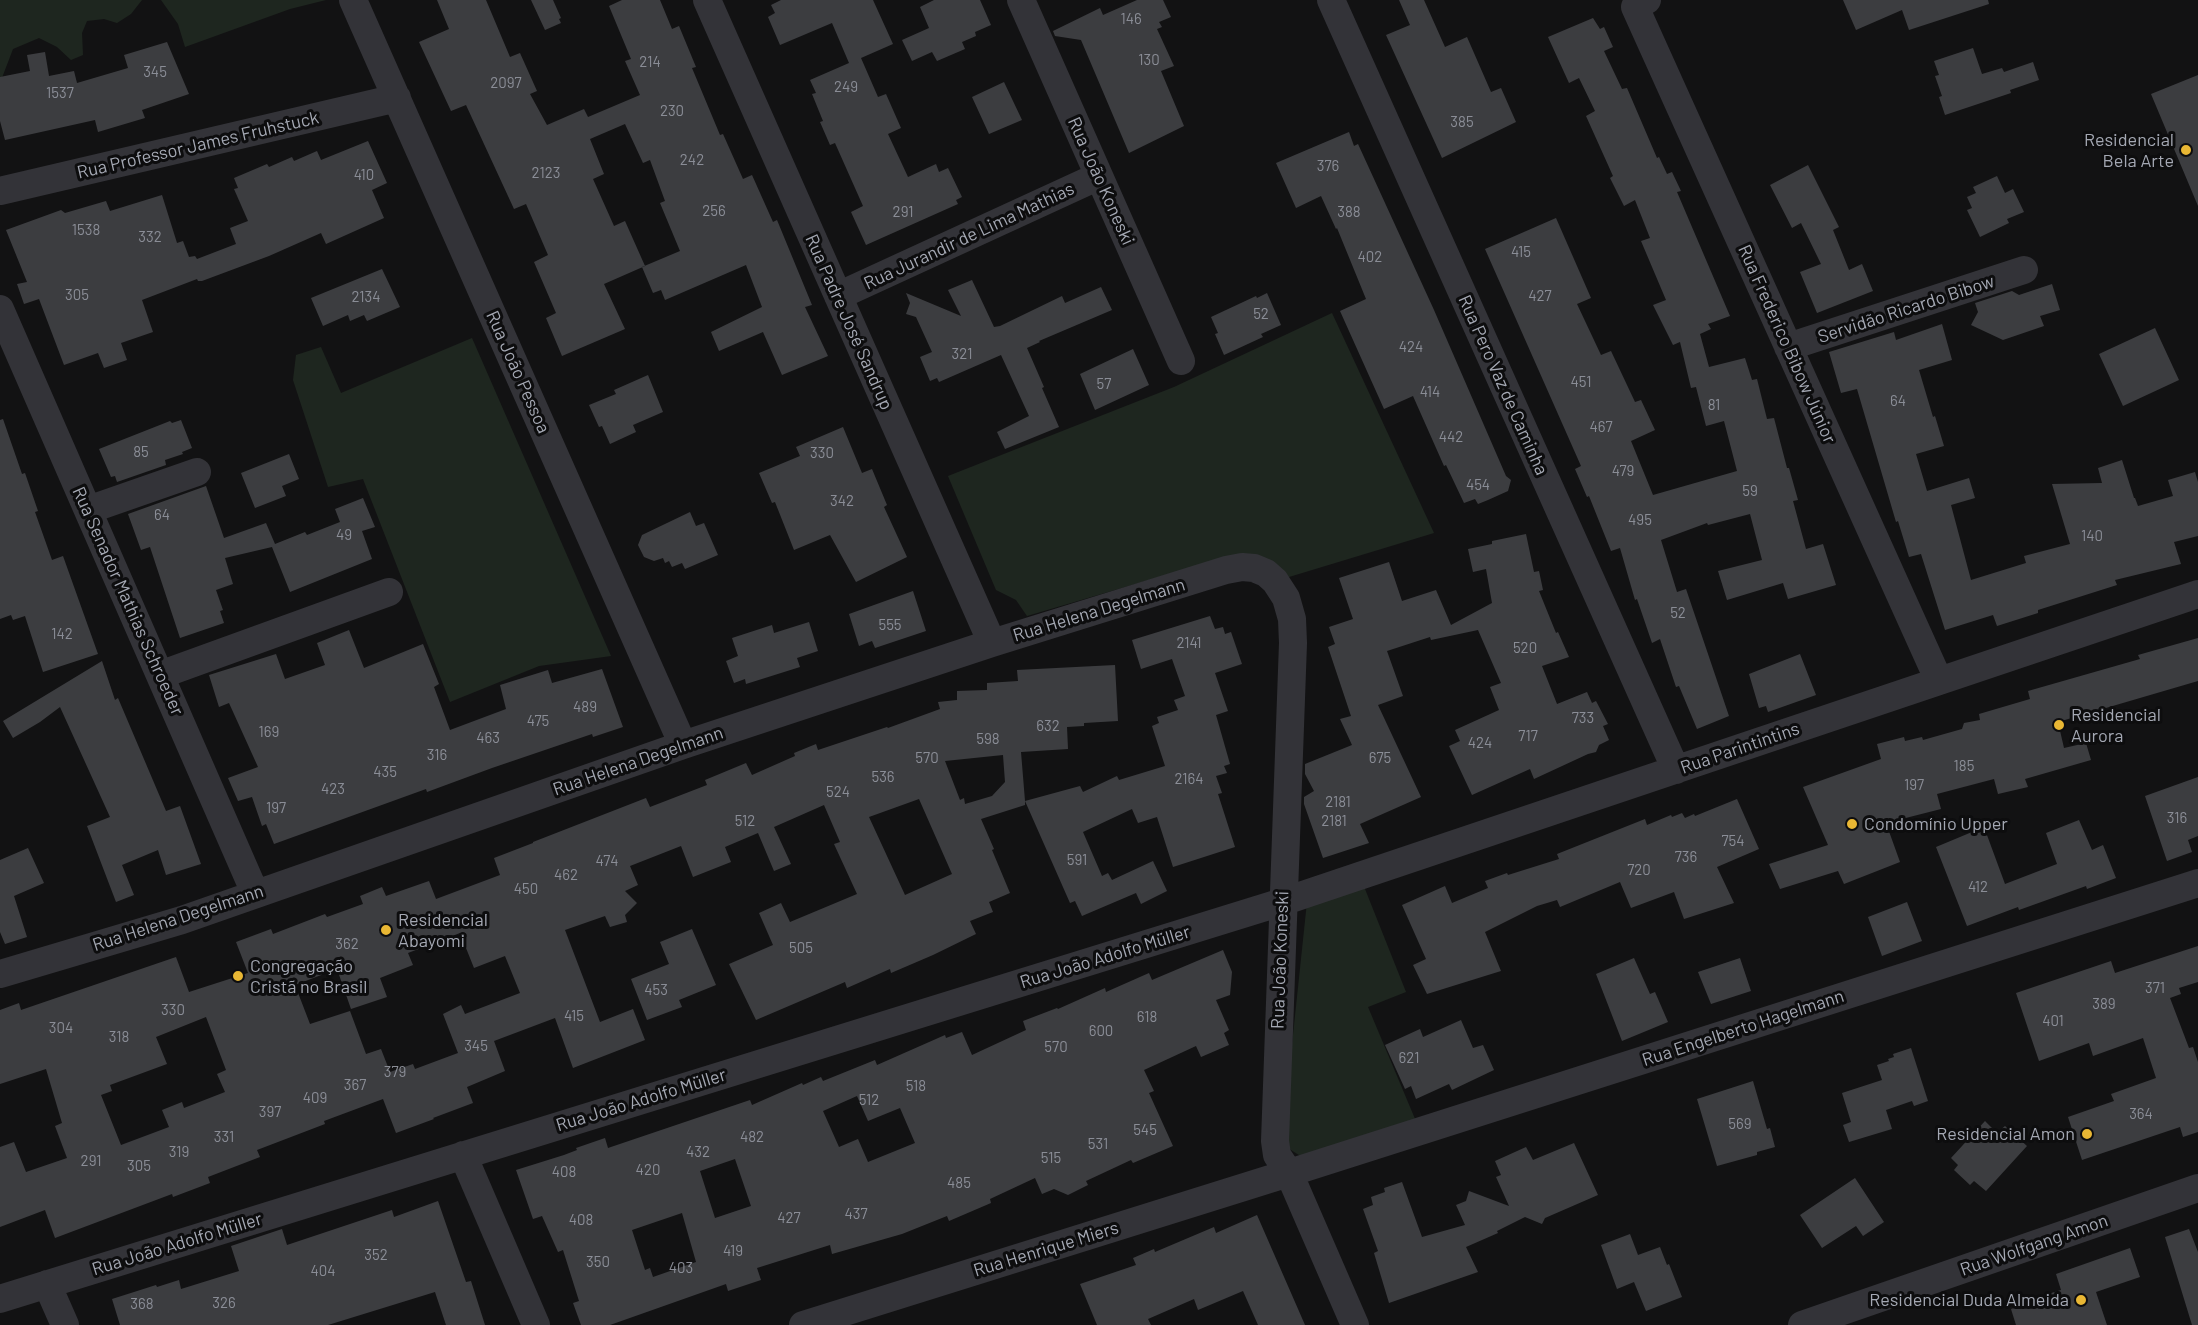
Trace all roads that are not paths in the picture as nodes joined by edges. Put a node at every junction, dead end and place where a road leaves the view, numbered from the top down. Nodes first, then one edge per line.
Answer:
1 (353, 0) edge
2 (707, 0) edge
3 (1021, 0) edge
4 (1331, 0) edge
5 (1641, 3) edge
6 (397, 98) junction
7 (1099, 176) junction
8 (0, 191) edge
9 (2024, 270) dead end
10 (838, 296) junction
11 (0, 309) edge
12 (1788, 347) junction
13 (1181, 361) dead end
14 (197, 472) dead end
15 (88, 510) junction
16 (1275, 581) joint
17 (389, 591) dead end
18 (2198, 594) edge
19 (992, 644) junction
20 (159, 675) junction
21 (1939, 681) junction
22 (683, 745) junction
23 (1676, 770) junction
24 (2198, 883) edge
25 (255, 893) junction
26 (1282, 902) junction
27 (0, 974) edge
28 (463, 1155) junction
29 (1288, 1173) junction
30 (2198, 1188) edge
31 (47, 1284) junction
32 (0, 1299) edge
33 (65, 1325) edge
34 (536, 1325) edge
35 (803, 1325) edge
36 (1355, 1325) edge
37 (1802, 1325) edge

1 - 6 street, Rua João Pessoa
2 - 10 street, Rua Padre José Sandrup
3 - 7 street, Rua João Koneski
4 - 23 street, Rua Pero Vaz de Caminha
5 - 12 street, Rua Frederico Bibow Júnior
6 - 8 street, Rua Professor James Fruhstuck
6 - 22 street, Rua João Pessoa
7 - 10 street, Rua Jurandir de Lima Mathias
7 - 13 street, Rua João Koneski
9 - 12 street, Servidão Ricardo Bibow
10 - 19 street, Rua Padre José Sandrup
11 - 15 street, Rua Senador Mathias Schroeder
12 - 21 street, Rua Frederico Bibow Júnior
14 - 15 street
15 - 20 street, Rua Senador Mathias Schroeder
16 - 19 street, Rua Helena Degelmann
16 - 26 street, Rua João Koneski
17 - 20 street
18 - 21 street, Rua Parintintins
19 - 22 street, Rua Helena Degelmann
20 - 25 street, Rua Senador Mathias Schroeder
21 - 23 street, Rua Parintintins
22 - 25 street, Rua Helena Degelmann
23 - 26 street, Rua Parintintins
24 - 29 street, Rua Engelberto Hagelmann
25 - 27 street, Rua Helena Degelmann
26 - 28 street, Rua João Adolfo Müller
26 - 29 street, Rua João Koneski
28 - 31 street, Rua João Adolfo Müller
28 - 34 street
29 - 35 street, Rua Henrique Miers
29 - 36 street, Rua João Koneski
30 - 37 street, Rua Wolfgang Amon
31 - 32 street, Rua João Adolfo Müller
31 - 33 street

